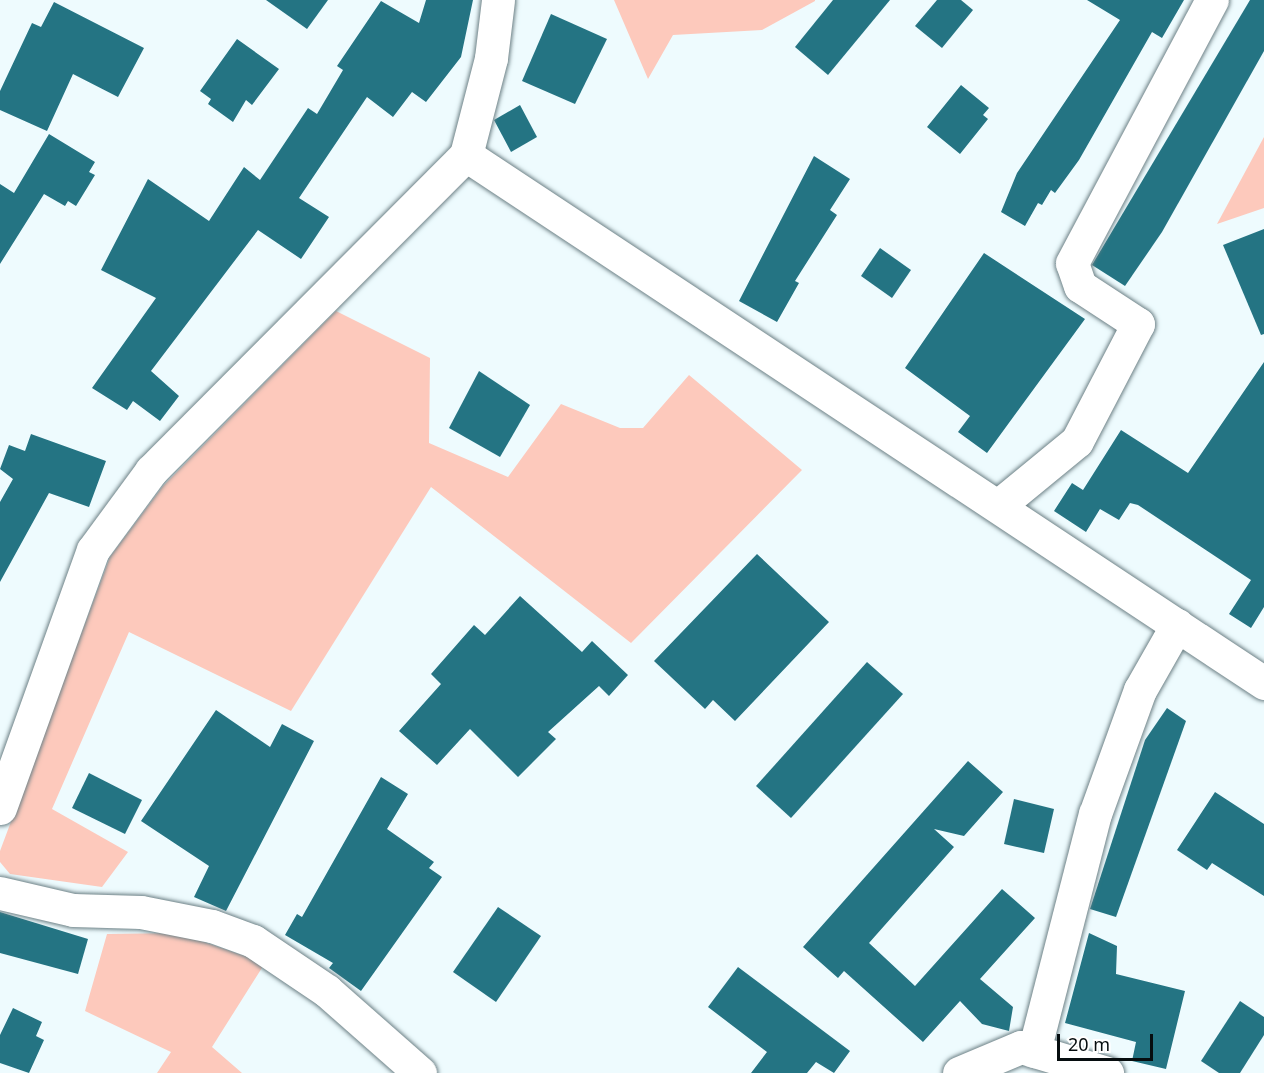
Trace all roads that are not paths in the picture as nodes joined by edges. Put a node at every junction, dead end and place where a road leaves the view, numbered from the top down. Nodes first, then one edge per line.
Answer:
1 (498, 0) edge
2 (1212, 0) edge
3 (466, 155) junction
4 (998, 506) junction
5 (1177, 625) junction
6 (1264, 683) edge
7 (0, 808) edge
8 (0, 893) edge
9 (1034, 1051) junction
10 (420, 1073) edge
11 (959, 1073) edge
12 (1107, 1073) edge

1 - 3 street
2 - 4 street
3 - 4 street
3 - 7 street
4 - 5 street
5 - 6 street
5 - 9 street
8 - 10 street
9 - 11 street
9 - 12 street

